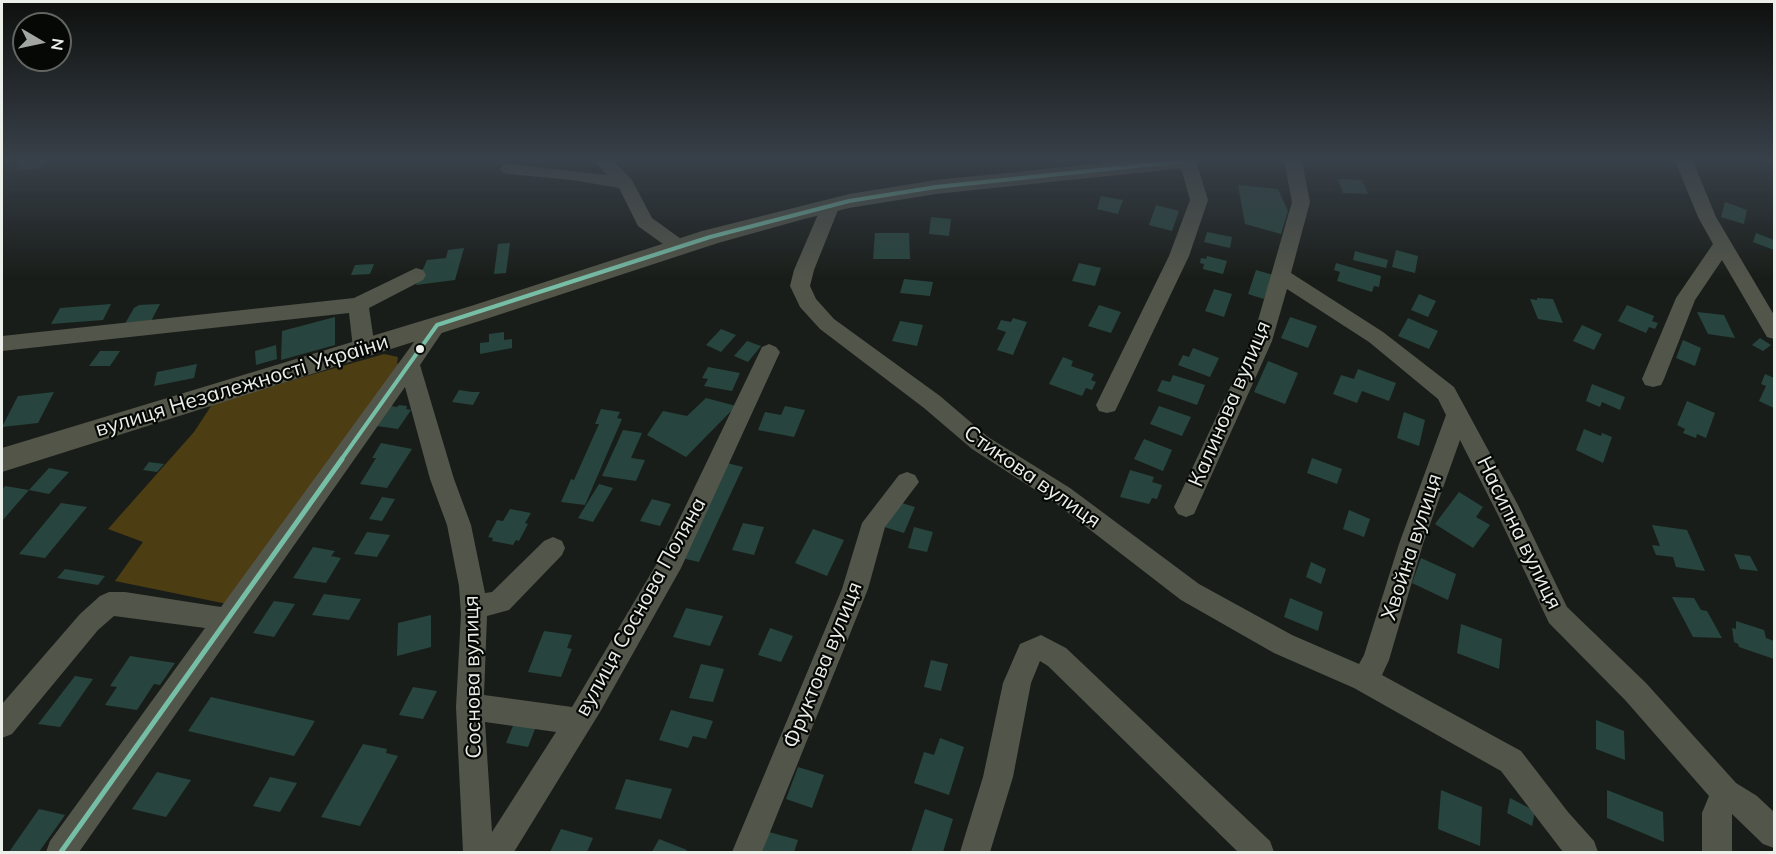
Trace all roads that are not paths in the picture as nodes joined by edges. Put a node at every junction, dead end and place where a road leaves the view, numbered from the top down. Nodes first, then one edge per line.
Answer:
1 (634, 201) edge
2 (855, 201) edge
3 (1198, 201) edge
4 (1301, 201) edge
5 (1700, 201) edge
6 (831, 205) junction
7 (1723, 245) junction
8 (681, 248) junction
9 (416, 274) dead end
10 (1280, 275) junction
11 (358, 305) junction
12 (437, 325) junction
13 (1774, 332) edge
14 (2, 344) edge
15 (364, 348) junction
16 (769, 352) dead end
17 (410, 365) junction
18 (1653, 379) dead end
19 (1107, 405) dead end
20 (1458, 413) junction
21 (2, 460) edge
22 (907, 482) dead end
23 (1186, 507) dead end
24 (553, 548) dead end
25 (473, 603) junction
26 (227, 620) junction
27 (1364, 679) junction
28 (470, 708) junction
29 (579, 722) junction
30 (2, 724) edge
31 (1726, 793) junction
32 (1774, 832) edge
33 (61, 852) edge
34 (478, 852) edge
35 (497, 852) edge
36 (747, 852) edge
37 (975, 852) edge
38 (1259, 852) edge
39 (1583, 852) edge
40 (1717, 852) edge

1 - 8 street
2 - 6 main road, вулиця Незалежності України
3 - 19 street
4 - 10 street, Калинова вулиця
5 - 7 street
6 - 8 main road, вулиця Незалежності України
6 - 27 street, Стикова вулиця
7 - 13 street
7 - 18 street
8 - 12 main road, вулиця Незалежності України
9 - 11 street
10 - 20 street, Насипна вулиця
10 - 23 street, Калинова вулиця
11 - 14 street
11 - 15 street
12 - 15 main road, вулиця Незалежності України
12 - 17 street
15 - 21 main road, вулиця Незалежності України
16 - 29 street, вулиця Соснова Поляна
17 - 25 street, Соснова вулиця
17 - 26 street
20 - 27 street, Хвойна вулиця
20 - 31 street, Насипна вулиця
22 - 36 street, Фруктова вулиця
24 - 25 street
25 - 28 street, Соснова вулиця
26 - 30 street
26 - 33 street
27 - 39 street
28 - 29 street
28 - 34 street, Соснова вулиця
29 - 35 street, вулиця Соснова Поляна
31 - 32 street, Насипна вулиця
31 - 40 street
37 - 38 street

